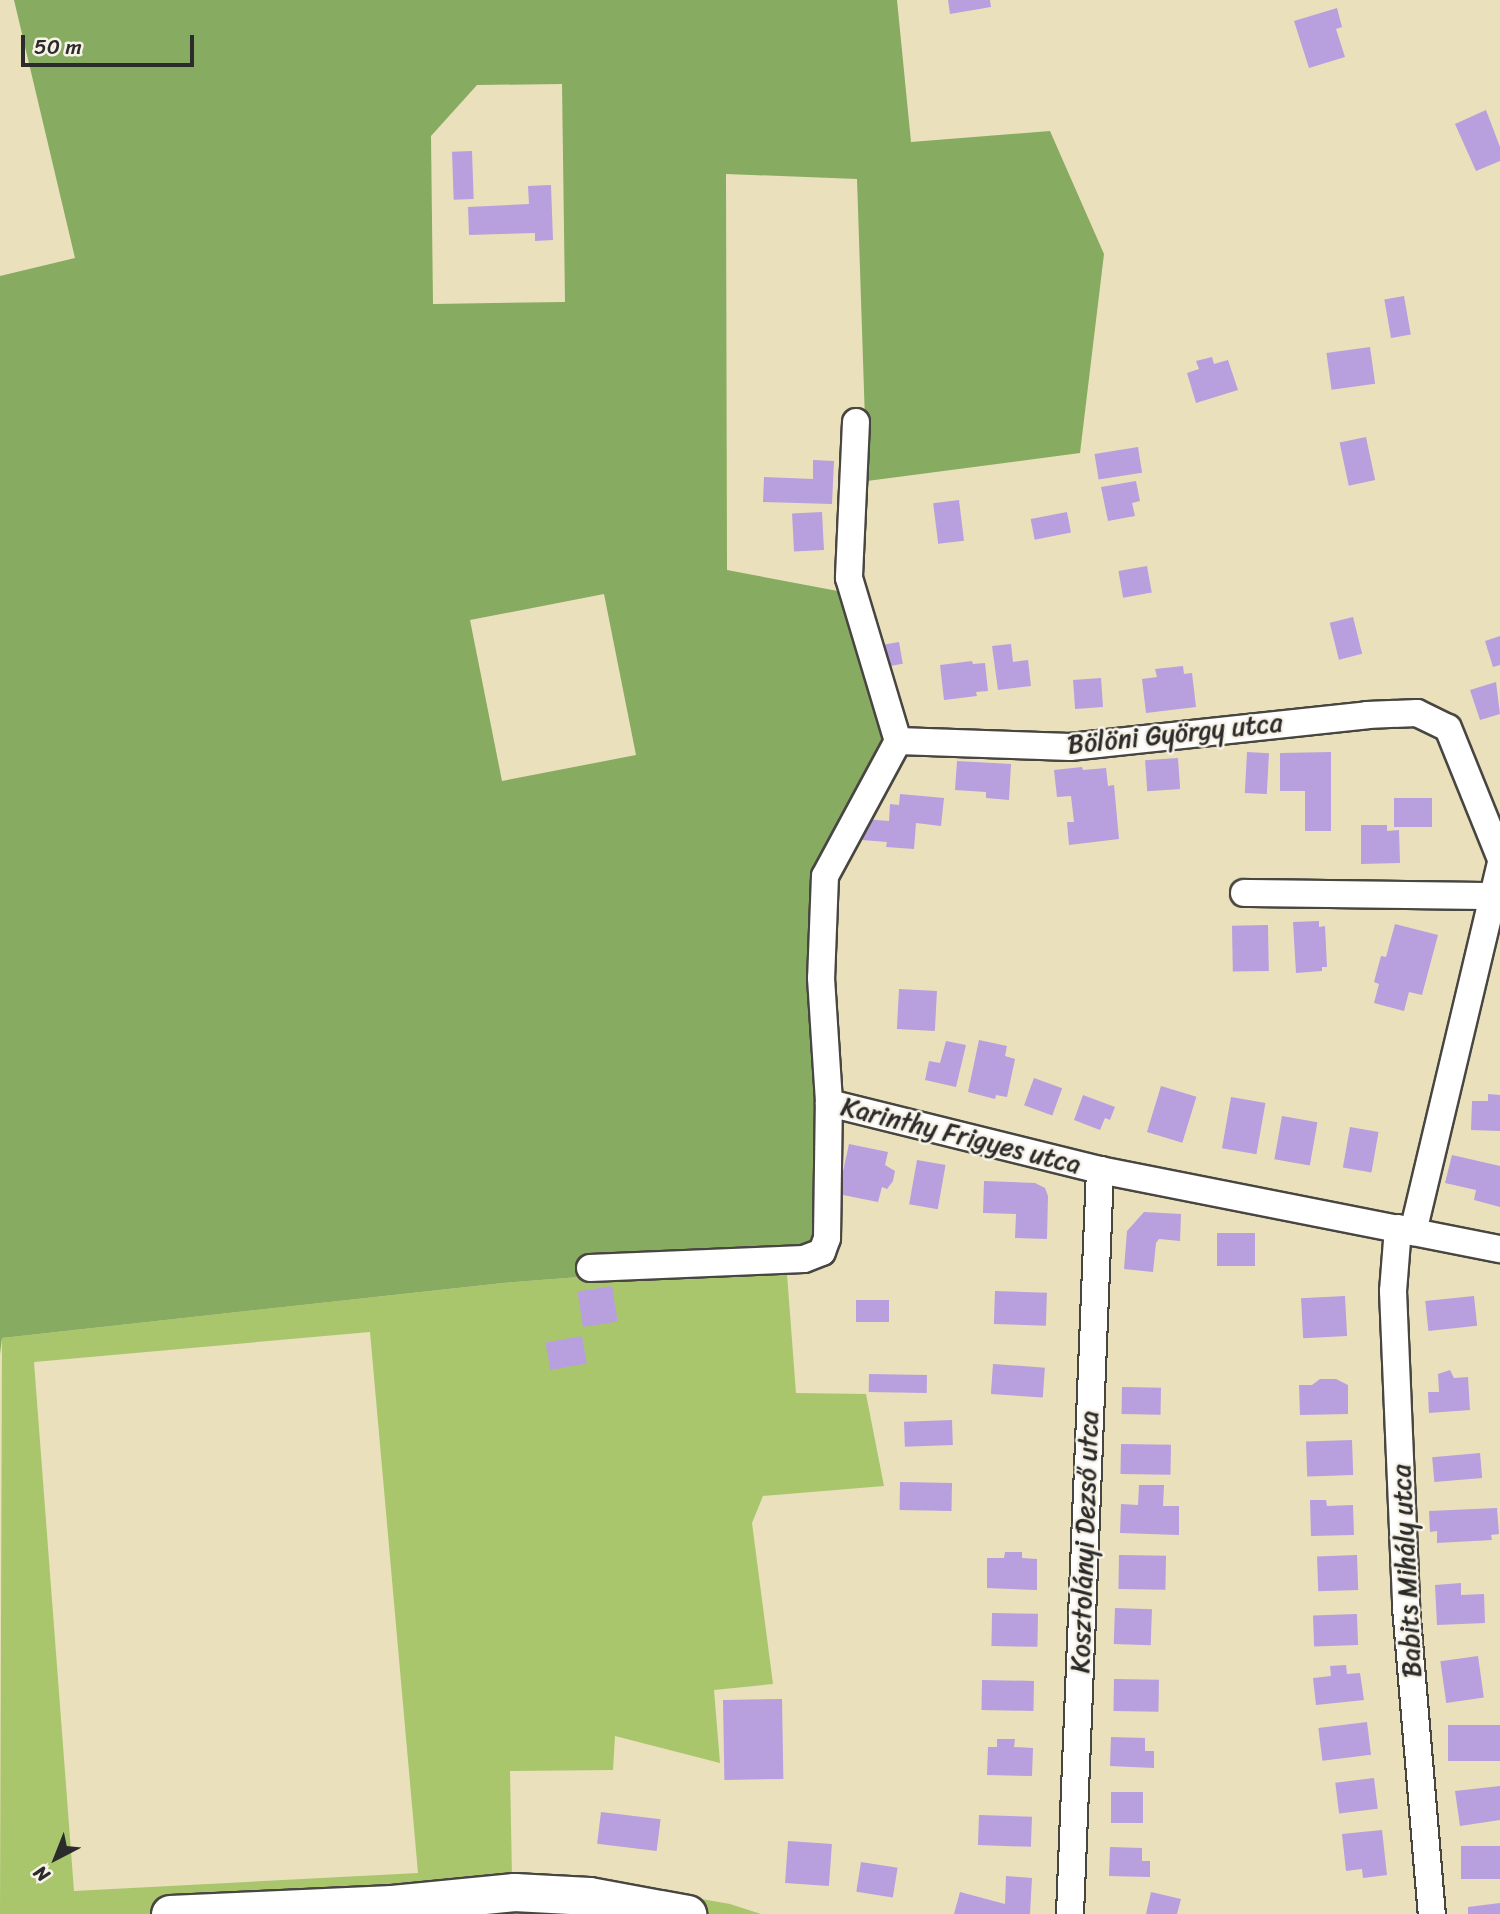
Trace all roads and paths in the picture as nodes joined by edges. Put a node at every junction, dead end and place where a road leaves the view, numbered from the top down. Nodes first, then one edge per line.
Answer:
1 (856, 422) dead end
2 (898, 741) junction
3 (1500, 857) edge
4 (1500, 866) edge
5 (1244, 893) dead end
6 (1491, 896) junction
7 (828, 1103) junction
8 (1100, 1170) junction
9 (1405, 1230) junction
10 (1500, 1249) edge
11 (590, 1268) dead end
12 (170, 1914) edge
13 (687, 1914) edge
14 (1070, 1914) edge
15 (1432, 1914) edge

1 - 2 street
2 - 3 street, Bölöni György utca
2 - 7 street, Karinthy Frigyes utca
4 - 6 street, Babits Mihály utca
5 - 6 street
6 - 9 street, Babits Mihály utca
7 - 8 street, Karinthy Frigyes utca
7 - 11 street
8 - 9 street, Karinthy Frigyes utca
8 - 14 street, Kosztolányi Dezső utca
9 - 10 street, Karinthy Frigyes utca
9 - 15 street, Babits Mihály utca
12 - 13 street

